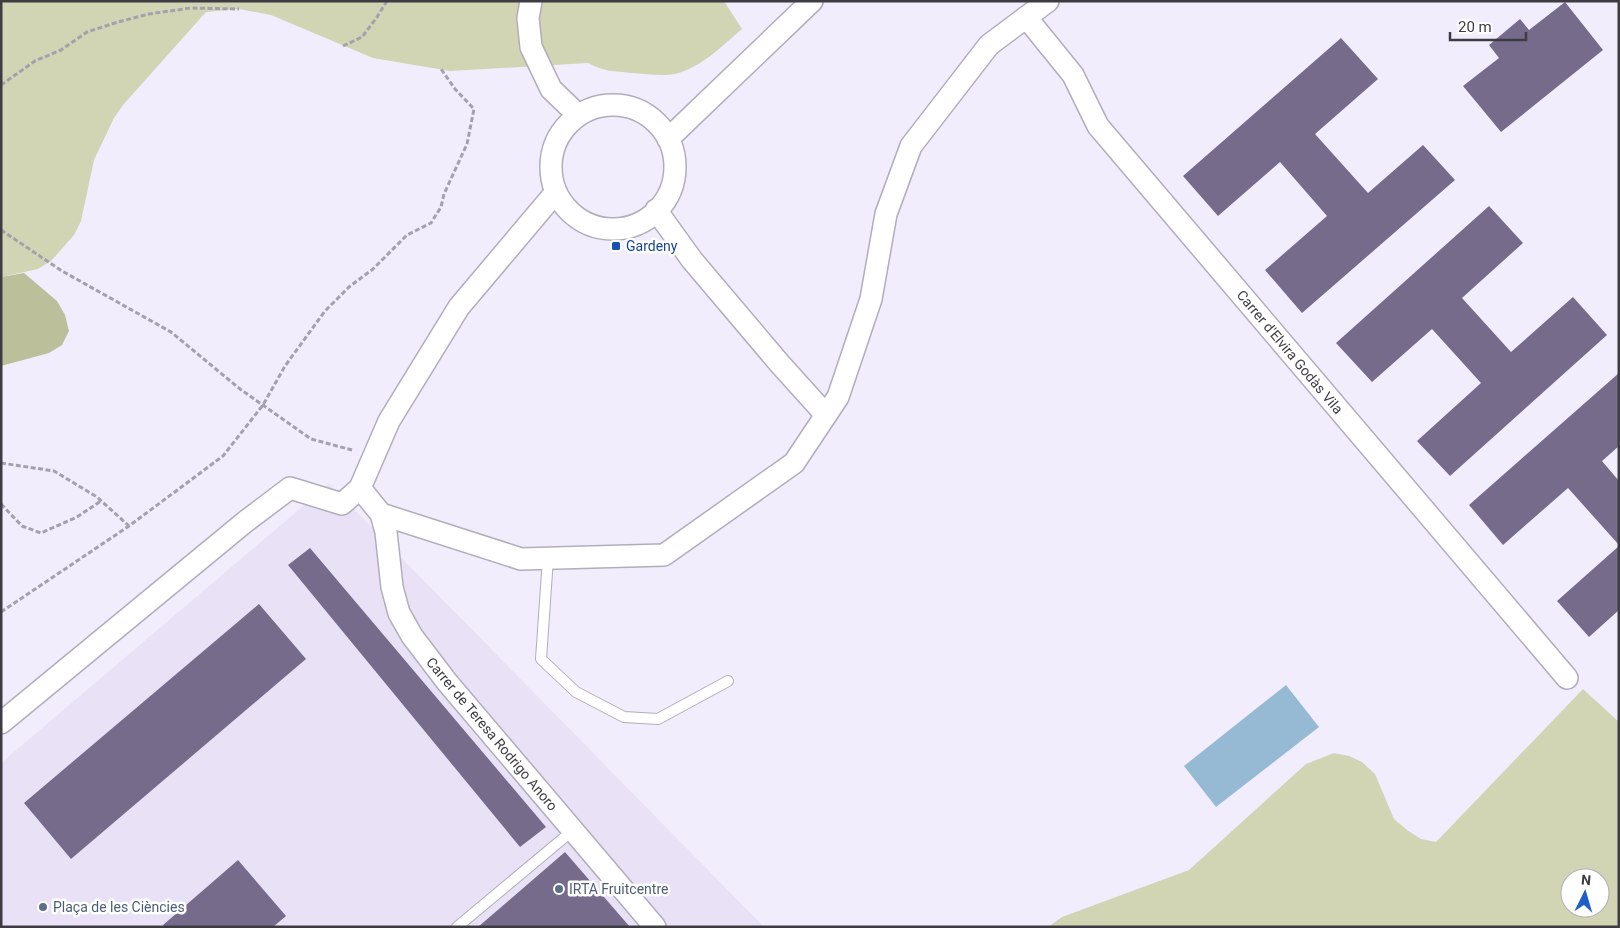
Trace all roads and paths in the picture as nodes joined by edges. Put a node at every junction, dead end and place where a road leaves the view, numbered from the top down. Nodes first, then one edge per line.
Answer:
1 (387, 1) edge
2 (531, 1) edge
3 (812, 1) edge
4 (1048, 1) edge
5 (239, 9) dead end
6 (1026, 17) junction
7 (343, 46) dead end
8 (441, 69) dead end
9 (1, 85) edge
10 (578, 115) junction
11 (668, 139) junction
12 (556, 192) junction
13 (656, 210) junction
14 (1, 230) edge
15 (263, 405) junction
16 (826, 415) junction
17 (374, 456) junction
18 (1, 463) edge
19 (360, 488) junction
20 (100, 501) junction
21 (1, 504) edge
22 (381, 514) junction
23 (129, 526) junction
24 (548, 558) junction
25 (1, 612) edge
26 (1567, 678) dead end
27 (728, 682) dead end
28 (1, 723) edge
29 (572, 831) junction
30 (457, 927) edge
31 (655, 927) edge

1 - 7 path
2 - 10 street
3 - 11 street
4 - 6 street
5 - 9 path
6 - 16 street
6 - 26 street, Carrer d'Elvira Godàs Vila
8 - 15 path
10 - 11 street
10 - 12 street
11 - 13 street
12 - 13 street
12 - 17 street
13 - 16 street
14 - 15 path
15 - 17 path
15 - 23 path
16 - 24 street
17 - 19 street
18 - 20 path
19 - 22 street
19 - 28 street
20 - 21 path
20 - 23 path
22 - 24 street
22 - 29 street, Carrer de Teresa Rodrigo Anoro
23 - 25 path
24 - 27 lane
29 - 30 lane
29 - 31 street, Carrer de Teresa Rodrigo Anoro

